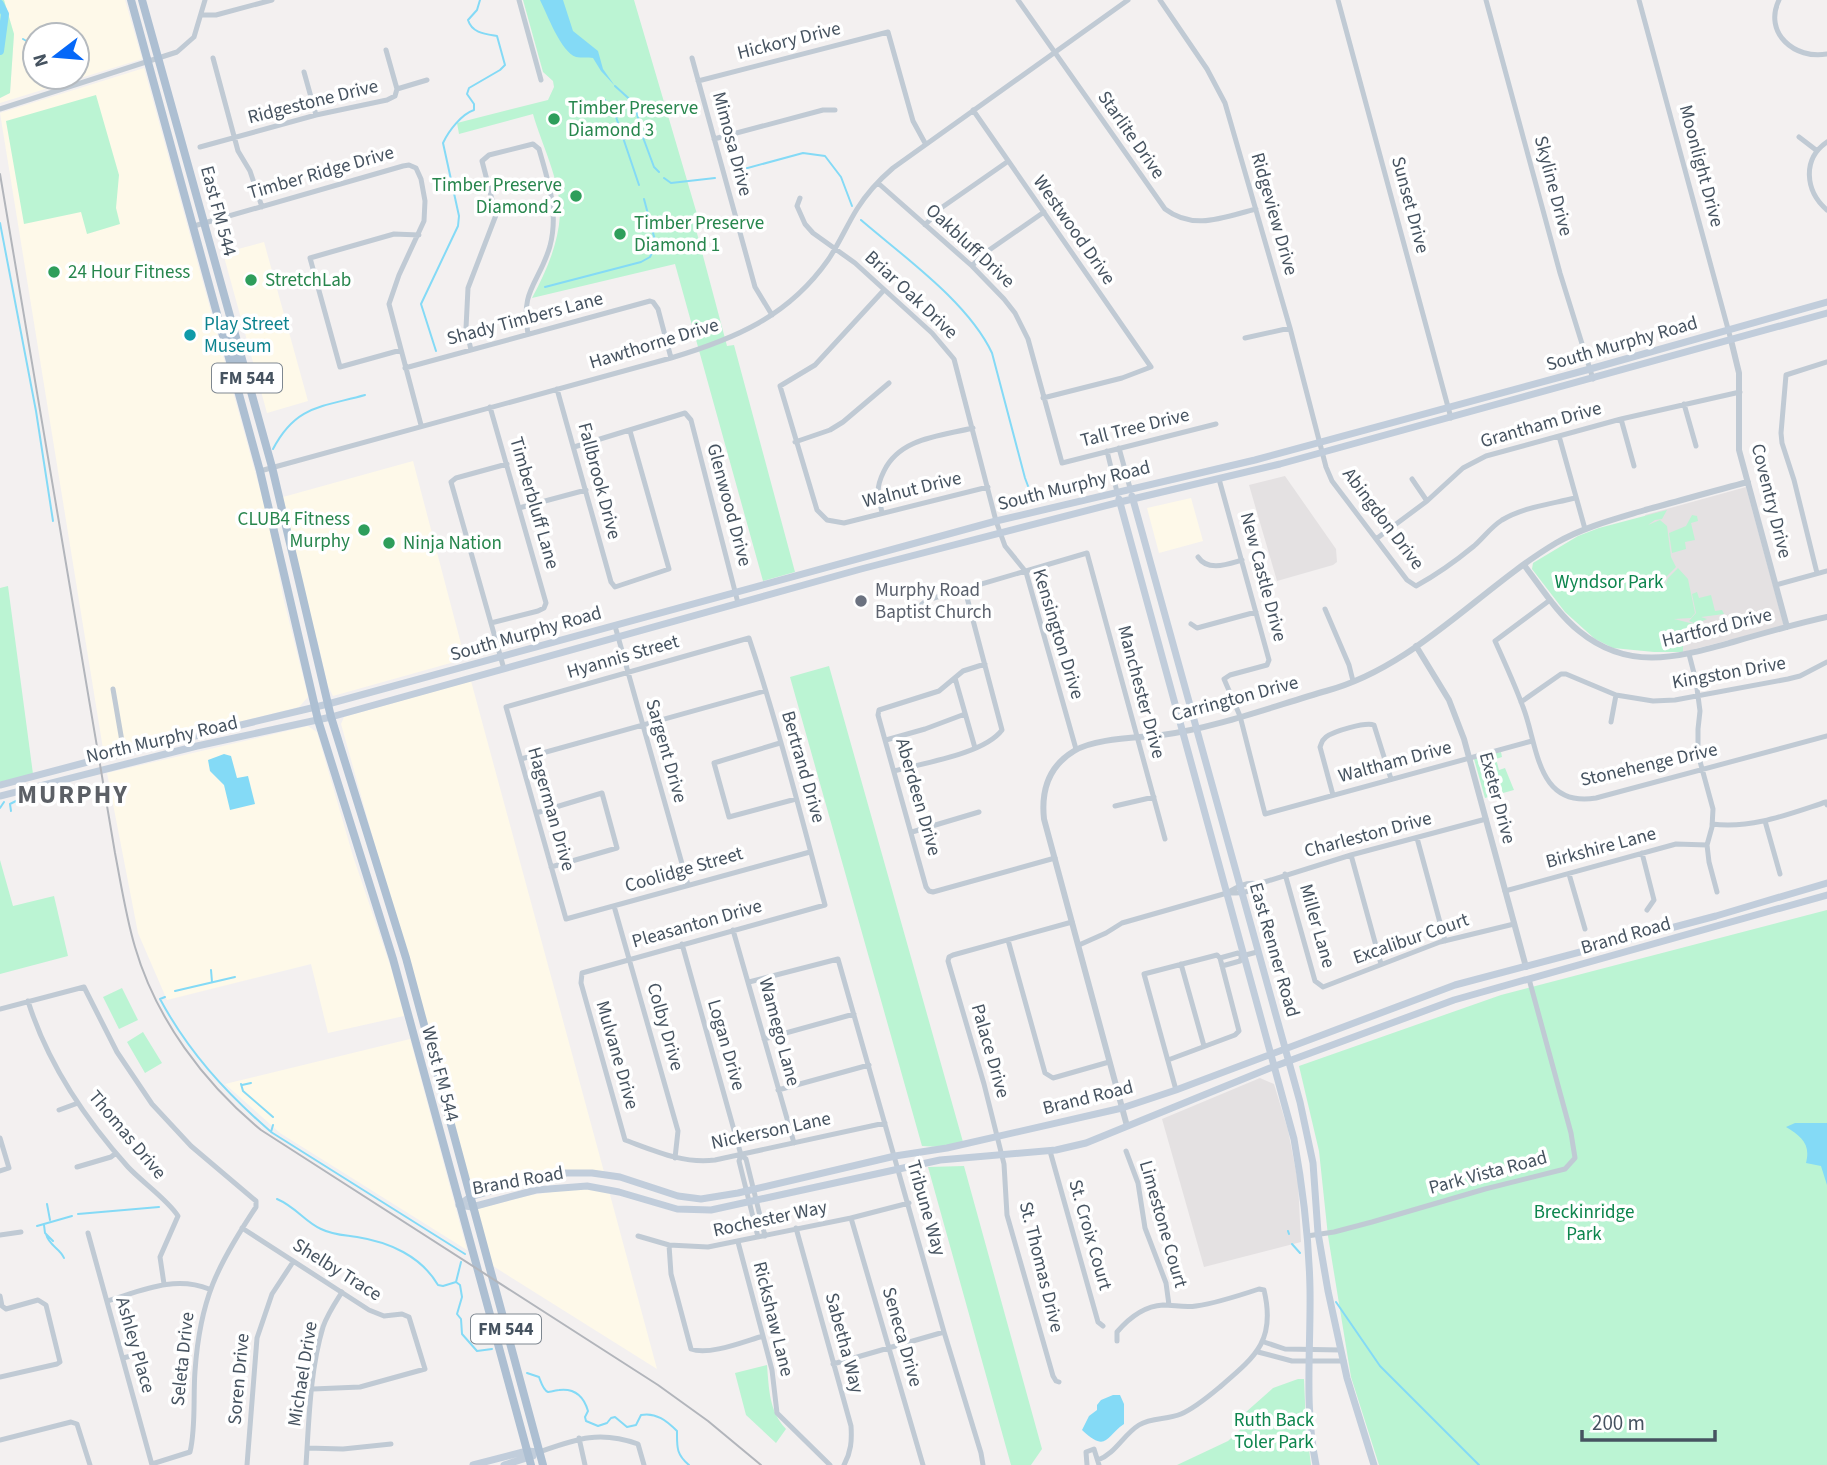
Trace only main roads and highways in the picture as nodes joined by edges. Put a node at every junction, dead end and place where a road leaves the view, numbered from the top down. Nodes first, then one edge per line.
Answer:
1 (131, 0) edge
2 (142, 0) edge
3 (1827, 302) edge
4 (1827, 313) edge
5 (218, 314) junction
6 (246, 372) junction
7 (1130, 488) junction
8 (1117, 492) junction
9 (1133, 499) junction
10 (1120, 502) junction
11 (886, 551) junction
12 (888, 562) junction
13 (304, 609) junction
14 (292, 611) junction
15 (434, 676) junction
16 (437, 687) junction
17 (387, 688) junction
18 (390, 701) junction
19 (328, 704) junction
20 (315, 707) junction
21 (331, 717) junction
22 (318, 720) junction
23 (194, 736) junction
24 (197, 746) junction
25 (0, 785) edge
26 (0, 796) edge
27 (382, 882) junction
28 (1827, 883) edge
29 (371, 885) junction
30 (1827, 895) edge
31 (1526, 967) junction
32 (1529, 979) junction
33 (1406, 1002) junction
34 (419, 1010) junction
35 (408, 1013) junction
36 (1412, 1015) junction
37 (1285, 1049) junction
38 (1271, 1054) junction
39 (1288, 1061) junction
40 (1275, 1066) junction
41 (1253, 1074) junction
42 (440, 1085) junction
43 (428, 1089) junction
44 (1281, 1089) junction
45 (533, 1179) junction
46 (536, 1190) junction
47 (470, 1197) junction
48 (459, 1205) junction
49 (472, 1207) junction
50 (539, 1452) junction
51 (529, 1458) edge
52 (473, 1465) edge
53 (505, 1465) edge
54 (543, 1465) edge
55 (1316, 1465) edge
56 (1374, 1465) edge

1 - 5 main road, East FM 544 / FM 544
2 - 6 main road, East FM 544 / FM 544
3 - 7 main road, South Murphy Road
4 - 9 main road, South Murphy Road
5 - 6 main road
5 - 14 main road, East FM 544 / FM 544
6 - 13 main road, East FM 544 / FM 544
7 - 8 main road, South Murphy Road
7 - 9 main road, East Renner Road
8 - 10 main road, East Renner Road
8 - 11 main road, South Murphy Road
9 - 10 main road, South Murphy Road
9 - 37 main road, East Renner Road
10 - 12 main road, South Murphy Road
10 - 38 main road, East Renner Road
11 - 12 main road
11 - 15 main road, South Murphy Road
12 - 16 main road, South Murphy Road
13 - 14 main road
13 - 19 main road, East FM 544 / FM 544
14 - 20 main road, East FM 544 / FM 544
15 - 16 main road
15 - 17 main road, South Murphy Road
16 - 18 main road, South Murphy Road
17 - 18 main road
17 - 19 main road, South Murphy Road
18 - 21 main road, South Murphy Road
19 - 20 main road, North Murphy Road
19 - 21 main road, East FM 544 / FM 544
20 - 22 main road, West FM 544 / FM 544
20 - 23 main road, North Murphy Road
21 - 22 main road, North Murphy Road
21 - 27 main road, West FM 544 / FM 544
22 - 24 main road, North Murphy Road
22 - 29 main road, West FM 544 / FM 544
23 - 24 main road
23 - 25 main road, North Murphy Road
24 - 26 main road, North Murphy Road
27 - 29 main road
27 - 34 main road, West FM 544 / FM 544
28 - 31 main road, Brand Road
29 - 35 main road, West FM 544 / FM 544
30 - 32 main road, Brand Road
31 - 32 main road
31 - 33 main road, Brand Road
32 - 36 main road, Brand Road
33 - 36 main road
33 - 37 main road, Brand Road
34 - 35 main road
34 - 42 main road, West FM 544 / FM 544
35 - 43 main road, West FM 544 / FM 544
36 - 39 main road, Brand Road
37 - 38 main road, Brand Road
37 - 39 main road, East Renner Road
38 - 40 main road, East Renner Road
38 - 45 main road, Brand Road
39 - 40 main road, Brand Road
39 - 56 main road, East Renner Road
40 - 41 main road, Brand Road
40 - 44 main road, East Renner Road
41 - 44 main road
41 - 46 main road, Brand Road
42 - 43 main road
42 - 47 main road, West FM 544 / FM 544
43 - 48 main road, West FM 544 / FM 544
44 - 55 main road, East Renner Road
45 - 46 main road
45 - 47 main road, Brand Road
46 - 49 main road, Brand Road
47 - 48 main road, Brand Road
47 - 49 main road, West FM 544 / FM 544
48 - 49 main road, Brand Road
48 - 51 main road, West FM 544 / FM 544
49 - 50 main road, West FM 544 / FM 544
50 - 51 main road
50 - 54 main road, West FM 544
51 - 52 main road
51 - 53 main road

